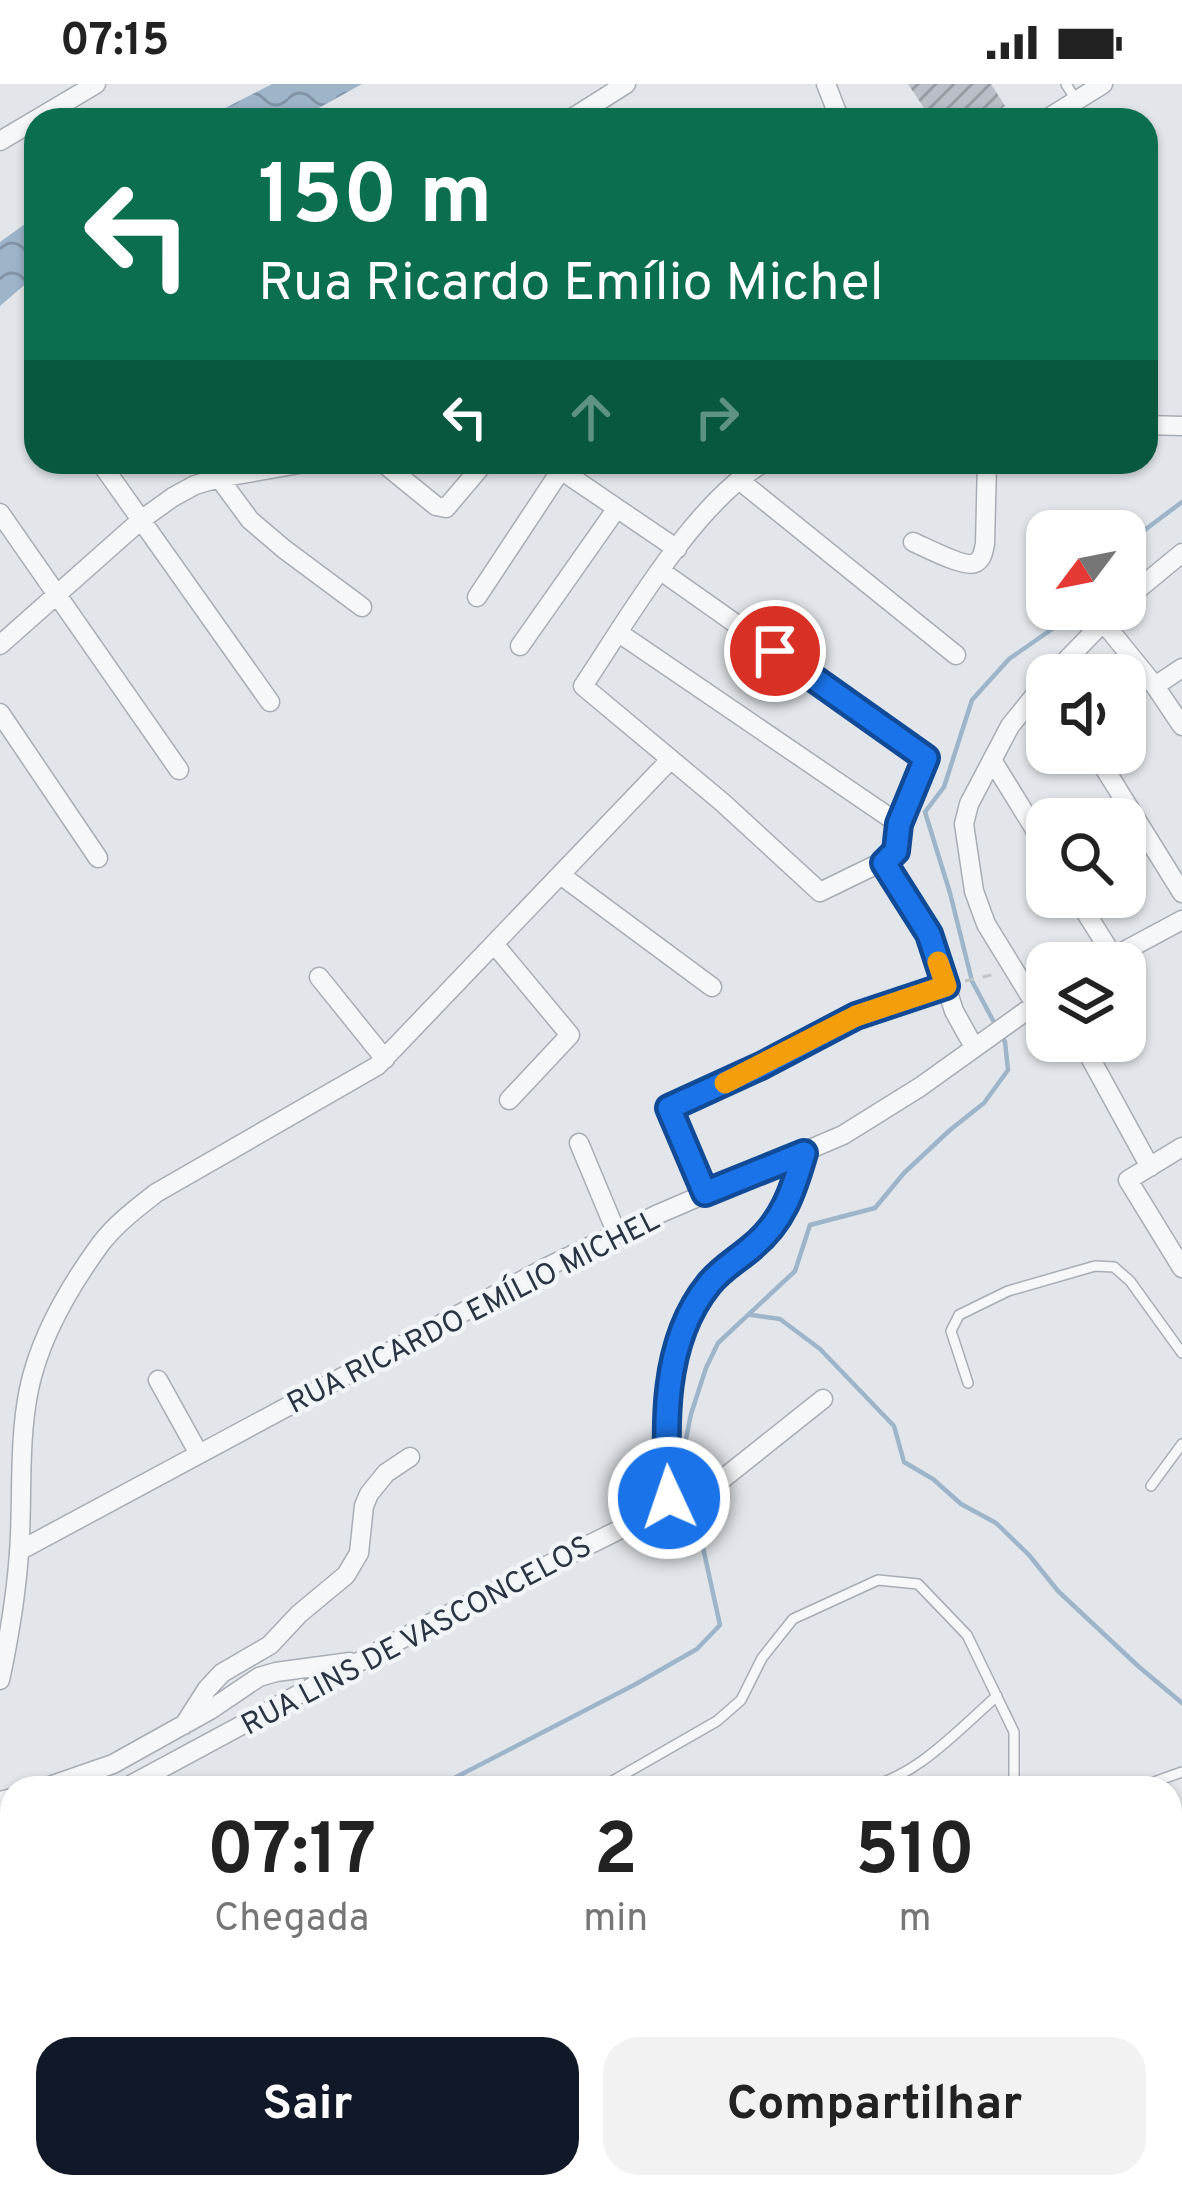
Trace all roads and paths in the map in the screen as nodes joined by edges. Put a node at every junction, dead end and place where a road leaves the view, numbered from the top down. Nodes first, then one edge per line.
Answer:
1 (96, 84) edge
2 (626, 84) edge
3 (1103, 84) edge
4 (1071, 92) edge
5 (56, 108) edge
6 (588, 108) edge
7 (109, 474) edge
8 (242, 474) edge
9 (397, 474) edge
10 (474, 474) edge
11 (563, 474) edge
12 (574, 474) edge
13 (748, 474) edge
14 (987, 474) edge
15 (219, 478) junction
16 (739, 480) junction
17 (617, 508) junction
18 (0, 513) edge
19 (142, 520) junction
20 (913, 542) dead end
21 (677, 549) junction
22 (1182, 554) edge
23 (662, 571) junction
24 (1146, 583) edge
25 (57, 595) junction
26 (477, 597) dead end
27 (362, 608) dead end
28 (1094, 630) edge
29 (1119, 630) edge
30 (619, 633) junction
31 (0, 645) edge
32 (520, 646) dead end
33 (1071, 654) edge
34 (956, 655) dead end
35 (1182, 668) edge
36 (1155, 686) junction
37 (270, 702) dead end
38 (1026, 703) edge
39 (0, 713) edge
40 (1182, 726) edge
41 (670, 760) junction
42 (992, 760) junction
43 (179, 770) dead end
44 (1109, 774) edge
45 (1026, 815) edge
46 (899, 824) junction
47 (98, 857) dead end
48 (884, 863) junction
49 (562, 876) junction
50 (1182, 893) edge
51 (1182, 920) edge
52 (1141, 942) edge
53 (495, 945) junction
54 (1012, 970) junction
55 (319, 977) dead end
56 (1026, 984) edge
57 (946, 986) junction
58 (712, 987) dead end
59 (1026, 1011) edge
60 (990, 1036) junction
61 (386, 1059) junction
62 (1092, 1062) edge
63 (509, 1100) dead end
64 (579, 1143) dead end
65 (1182, 1147) edge
66 (804, 1153) junction
67 (1150, 1167) junction
68 (705, 1193) junction
69 (617, 1234) junction
70 (1182, 1268) edge
71 (1182, 1353) edge
72 (158, 1380) dead end
73 (968, 1383) dead end
74 (823, 1399) dead end
75 (1182, 1444) edge
76 (199, 1454) junction
77 (410, 1457) dead end
78 (1151, 1486) dead end
79 (669, 1498) junction
80 (19, 1551) junction
81 (4, 1634) edge
82 (361, 1661) junction
83 (0, 1680) edge
84 (997, 1696) junction
85 (184, 1724) junction
86 (80, 1776) edge
87 (147, 1776) edge
88 (620, 1776) edge
89 (897, 1776) edge
90 (1015, 1776) edge

1 - 5 street
2 - 6 street
3 - 4 street
7 - 19 street
8 - 15 street
9 - 10 street
11 - 26 street
12 - 17 street
13 - 16 street
14 - 20 street
15 - 19 street
15 - 27 street
16 - 21 street
16 - 34 street
17 - 21 street
17 - 32 street
18 - 25 street
19 - 25 street
19 - 37 street
21 - 23 street
22 - 24 street
23 - 30 street
23 - 46 street
25 - 31 street
25 - 43 street
28 - 33 street
29 - 36 street
30 - 41 street
30 - 46 street
35 - 36 street
36 - 40 street
38 - 42 street
39 - 47 street
41 - 48 street
41 - 49 street
42 - 45 street
42 - 54 street
44 - 50 street
46 - 48 street
48 - 57 street
49 - 53 street
49 - 58 street
51 - 52 street
53 - 61 street
53 - 63 street
54 - 56 street
54 - 57 path
55 - 61 street
57 - 60 street
57 - 68 street
59 - 60 street, RUA RICARDO EMÍLIO MICHEL
60 - 66 street, RUA RICARDO EMÍLIO MICHEL
61 - 80 street
62 - 67 street
64 - 69 street
65 - 67 street
66 - 68 street, RUA RICARDO EMÍLIO MICHEL
66 - 79 street
67 - 70 street
68 - 69 street, RUA RICARDO EMÍLIO MICHEL
69 - 76 street, RUA RICARDO EMÍLIO MICHEL
71 - 73 lane
72 - 76 street
74 - 79 street, RUA LINS DE VASCONCELOS
75 - 78 lane
76 - 80 street, RUA RICARDO EMÍLIO MICHEL
77 - 85 street
79 - 82 street, RUA LINS DE VASCONCELOS
80 - 81 street
81 - 83 street
82 - 85 street
82 - 87 street, RUA LINS DE VASCONCELOS
84 - 88 lane
84 - 89 lane
84 - 90 lane
85 - 86 street

